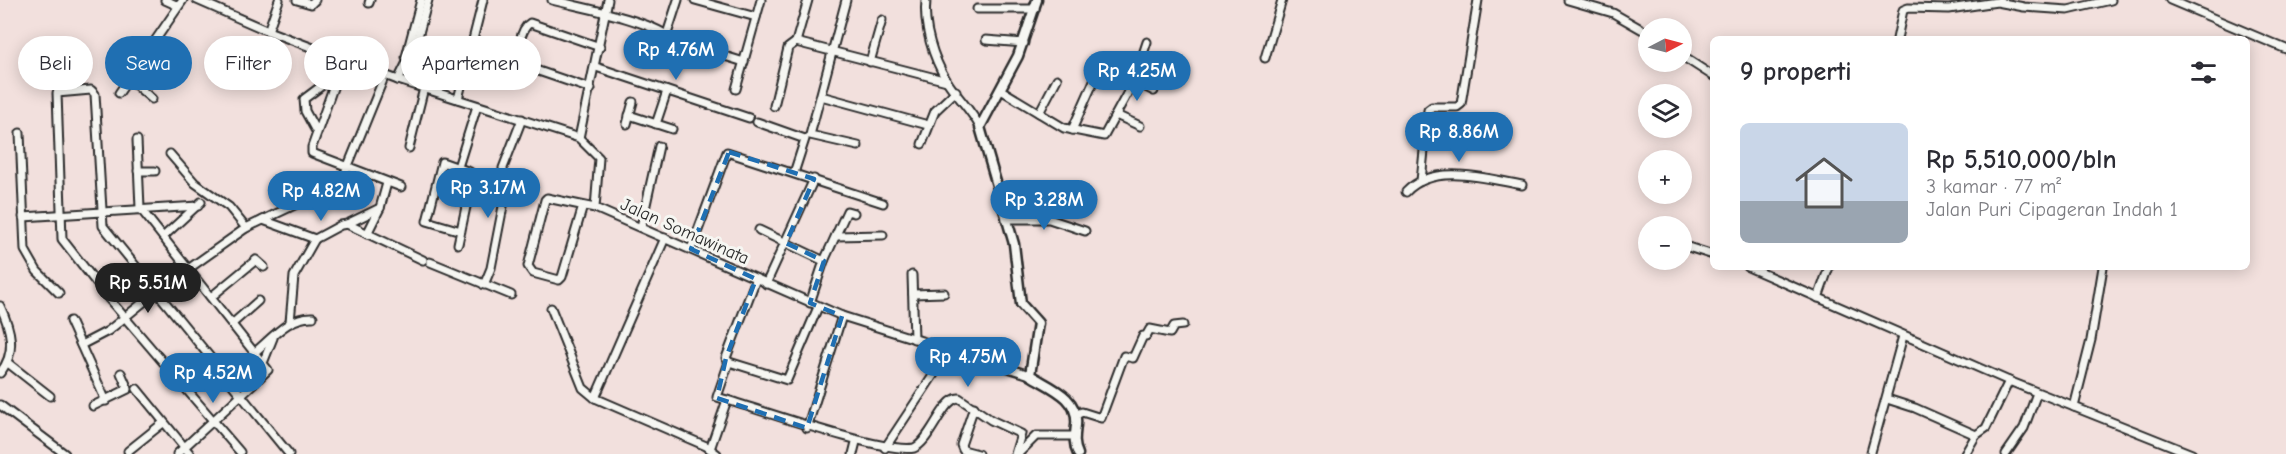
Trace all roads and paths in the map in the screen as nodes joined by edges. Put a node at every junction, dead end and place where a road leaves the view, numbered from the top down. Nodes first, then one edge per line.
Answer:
1 (165, 0) edge
2 (197, 0) edge
3 (279, 0) edge
4 (297, 0) edge
5 (315, 0) edge
6 (421, 0) edge
7 (428, 0) edge
8 (483, 0) edge
9 (552, 0) edge
10 (608, 0) edge
11 (678, 0) edge
12 (694, 0) edge
13 (761, 0) edge
14 (808, 0) edge
15 (846, 0) edge
16 (927, 0) edge
17 (1282, 0) edge
18 (1478, 0) edge
19 (1568, 0) edge
20 (2111, 0) edge
21 (2170, 0) edge
22 (1577, 1) edge
23 (708, 2) edge
24 (179, 3) edge
25 (1036, 4) edge
26 (977, 9) dead end
27 (605, 14) junction
28 (756, 17) junction
29 (882, 20) dead end
30 (1638, 27) edge
31 (268, 31) junction
32 (667, 34) junction
33 (159, 36) edge
34 (410, 36) edge
35 (418, 36) edge
36 (1897, 36) edge
37 (986, 40) dead end
38 (796, 42) junction
39 (1147, 42) dead end
40 (1024, 43) junction
41 (304, 45) edge
42 (600, 47) junction
43 (2286, 49) edge
44 (832, 51) junction
45 (1265, 58) dead end
46 (744, 62) junction
47 (870, 62) junction
48 (1692, 62) edge
49 (596, 67) junction
50 (401, 72) edge
51 (1710, 74) edge
52 (389, 77) edge
53 (1057, 79) dead end
54 (398, 80) junction
55 (401, 81) edge
56 (947, 81) junction
57 (1134, 81) junction
58 (591, 89) junction
59 (736, 89) dead end
60 (122, 90) edge
61 (142, 90) edge
62 (379, 90) edge
63 (424, 90) edge
64 (430, 90) edge
65 (1001, 90) junction
66 (667, 91) junction
67 (956, 91) junction
68 (1154, 91) dead end
69 (119, 93) dead end
70 (821, 96) junction
71 (152, 99) dead end
72 (458, 99) junction
73 (633, 102) dead end
74 (477, 106) junction
75 (774, 106) dead end
76 (1039, 113) junction
77 (629, 115) junction
78 (1116, 115) junction
79 (749, 118) dead end
80 (522, 119) junction
81 (757, 122) dead end
82 (627, 124) dead end
83 (656, 124) junction
84 (928, 124) junction
85 (1140, 126) dead end
86 (980, 127) junction
87 (672, 129) dead end
88 (1072, 130) junction
89 (20, 133) dead end
90 (317, 133) junction
91 (579, 138) junction
92 (137, 140) dead end
93 (922, 144) dead end
94 (659, 146) dead end
95 (858, 146) dead end
96 (409, 148) dead end
97 (170, 154) dead end
98 (458, 167) junction
99 (349, 168) junction
100 (138, 171) junction
101 (155, 171) dead end
102 (794, 172) junction
103 (814, 179) junction
104 (1421, 181) junction
105 (387, 183) junction
106 (1522, 185) dead end
107 (401, 187) dead end
108 (1406, 192) dead end
109 (883, 202) dead end
110 (583, 206) junction
111 (140, 208) junction
112 (380, 208) junction
113 (595, 208) junction
114 (100, 212) junction
115 (854, 213) dead end
116 (59, 214) junction
117 (23, 217) junction
118 (1006, 219) junction
119 (263, 220) junction
120 (347, 224) junction
121 (641, 227) junction
122 (246, 228) junction
123 (759, 230) dead end
124 (461, 231) junction
125 (1085, 231) dead end
126 (367, 234) junction
127 (884, 235) dead end
128 (836, 236) junction
129 (163, 237) junction
130 (665, 237) junction
131 (315, 239) junction
132 (786, 243) junction
133 (458, 244) dead end
134 (1692, 248) edge
135 (691, 249) junction
136 (1710, 254) edge
137 (824, 261) junction
138 (264, 267) dead end
139 (188, 269) junction
140 (1755, 270) edge
141 (1828, 270) edge
142 (2103, 270) edge
143 (912, 275) dead end
144 (756, 279) junction
145 (766, 284) junction
146 (484, 285) junction
147 (156, 292) junction
148 (59, 293) dead end
149 (944, 293) dead end
150 (913, 294) junction
151 (511, 295) dead end
152 (211, 297) junction
153 (1818, 298) junction
154 (258, 301) dead end
155 (810, 303) junction
156 (0, 306) edge
157 (818, 307) junction
158 (551, 308) dead end
159 (842, 316) junction
160 (313, 317) dead end
161 (125, 318) junction
162 (70, 321) dead end
163 (290, 322) junction
164 (232, 324) junction
165 (1183, 326) dead end
166 (274, 336) junction
167 (1903, 336) junction
168 (914, 339) junction
169 (81, 345) junction
170 (950, 350) junction
171 (255, 352) junction
172 (729, 362) junction
173 (8, 363) junction
174 (263, 363) junction
175 (0, 373) edge
176 (121, 373) dead end
177 (1030, 375) junction
178 (2009, 381) junction
179 (137, 389) dead end
180 (2037, 393) junction
181 (50, 396) dead end
182 (240, 396) junction
183 (595, 398) junction
184 (1887, 399) junction
185 (727, 400) junction
186 (106, 401) junction
187 (0, 405) edge
188 (93, 406) dead end
189 (974, 407) junction
190 (2074, 407) junction
191 (1076, 415) junction
192 (213, 421) junction
193 (163, 423) junction
194 (807, 428) junction
195 (1976, 435) junction
196 (1075, 436) junction
197 (856, 442) junction
198 (185, 447) junction
199 (885, 448) junction
200 (710, 449) junction
201 (128, 451) dead end
202 (240, 452) dead end
203 (1871, 452) dead end
204 (65, 454) edge
205 (177, 454) edge
206 (190, 454) edge
207 (289, 454) edge
208 (717, 454) edge
209 (853, 454) edge
210 (978, 454) edge
211 (1016, 454) edge
212 (1078, 454) edge
213 (1965, 454) edge
214 (2006, 454) edge
215 (2192, 454) edge

1 - 24 street
2 - 31 street, Jalan Somawinata
3 - 31 street
4 - 5 street
6 - 34 street
7 - 35 street
8 - 72 street
9 - 27 street
10 - 27 street
11 - 32 street
12 - 23 street
13 - 28 street
14 - 38 street
15 - 44 street
16 - 56 street
17 - 45 street
18 - 104 street
19 - 22 street
20 - 36 street
21 - 43 street
22 - 30 street
23 - 28 street
24 - 33 street
25 - 26 street
25 - 40 street
27 - 32 street
27 - 42 street
28 - 46 street
29 - 47 street
31 - 41 street, Jalan Somawinata
32 - 46 street
37 - 40 street
38 - 44 street
38 - 75 street
39 - 57 street
40 - 65 street
42 - 49 street
42 - 58 street
44 - 47 street
44 - 70 street
46 - 59 street
47 - 56 street
48 - 51 street
49 - 58 street
49 - 66 street
50 - 54 street
52 - 54 street, Jalan Somawinata
53 - 76 street
54 - 55 street, Jalan Somawinata
56 - 67 street
57 - 68 street
57 - 78 street
57 - 88 street
58 - 91 street
60 - 69 street
61 - 71 street
62 - 99 street
63 - 96 street
64 - 72 street, Jalan Somawinata
65 - 76 street
65 - 86 street
66 - 79 street
66 - 83 street
67 - 84 street
67 - 86 street
70 - 84 street
70 - 95 street
72 - 74 street, Jalan Somawinata
73 - 77 street
74 - 80 street, Jalan Somawinata
74 - 98 street
76 - 88 street
77 - 82 street
77 - 83 street
78 - 85 street
78 - 88 street
80 - 91 street, Jalan Somawinata
80 - 146 street
81 - 102 street
83 - 87 street
84 - 93 street
86 - 118 street
89 - 117 street
90 - 90 street
90 - 99 street
91 - 113 street, Jalan Somawinata
92 - 100 street
94 - 121 street
97 - 122 street
98 - 124 street
98 - 124 street
99 - 105 street
99 - 119 street
100 - 101 street
100 - 111 street
102 - 103 street
102 - 135 street
103 - 109 street
103 - 132 street
104 - 106 street
104 - 108 street
105 - 107 street
105 - 112 street
110 - 110 street
110 - 113 street
111 - 114 street
111 - 129 street
111 - 129 street
112 - 120 street
112 - 126 street
113 - 121 street, Jalan Somawinata
114 - 116 street
114 - 116 street
114 - 147 street
115 - 128 street
116 - 117 street
116 - 161 street
117 - 148 street
118 - 125 street
118 - 177 street
119 - 122 street
119 - 131 street
120 - 126 street
120 - 131 street
121 - 130 street, Jalan Somawinata
122 - 139 street
123 - 132 street
124 - 133 street
126 - 146 street
127 - 128 street
128 - 137 street
129 - 139 street
130 - 135 street, Jalan Somawinata
130 - 183 street
131 - 163 street
132 - 137 street
132 - 145 street
134 - 136 street
135 - 144 street, Jalan Somawinata
137 - 155 street
138 - 152 street
139 - 147 street
139 - 152 street
140 - 153 street
141 - 153 street
142 - 190 street
143 - 150 street
144 - 145 street, Jalan Somawinata
144 - 172 street
145 - 155 street, Jalan Somawinata
146 - 151 street
147 - 161 street
147 - 182 street
149 - 150 street
150 - 168 street
152 - 164 street
153 - 167 street
154 - 164 street
155 - 157 street, Jalan Somawinata
156 - 173 street
157 - 159 street, Jalan Somawinata
157 - 172 street
158 - 183 street
159 - 168 street, Jalan Somawinata
159 - 194 street
160 - 163 street
161 - 169 street
161 - 192 street
162 - 169 street
163 - 166 street
164 - 171 street
165 - 191 street
166 - 171 street
166 - 174 street
167 - 178 street
167 - 184 street
168 - 170 street, Jalan Somawinata
169 - 186 street
170 - 177 street, Jalan Somawinata
170 - 199 street
171 - 174 street
172 - 185 street
173 - 175 street
173 - 181 street
174 - 182 street
176 - 186 street
177 - 191 street
178 - 180 street
178 - 195 street
179 - 193 street
180 - 190 street
180 - 214 street
182 - 192 street
182 - 207 street
183 - 200 street
184 - 195 street
184 - 203 street
185 - 194 street
185 - 200 street
186 - 188 street
187 - 204 street
189 - 199 street
189 - 210 street
189 - 211 street
190 - 215 street
191 - 196 street
192 - 198 street
192 - 202 street
193 - 198 street
193 - 201 street
194 - 197 street
195 - 213 street
196 - 211 street
196 - 212 street
197 - 199 street
197 - 209 street
198 - 205 street
198 - 206 street
200 - 208 street

